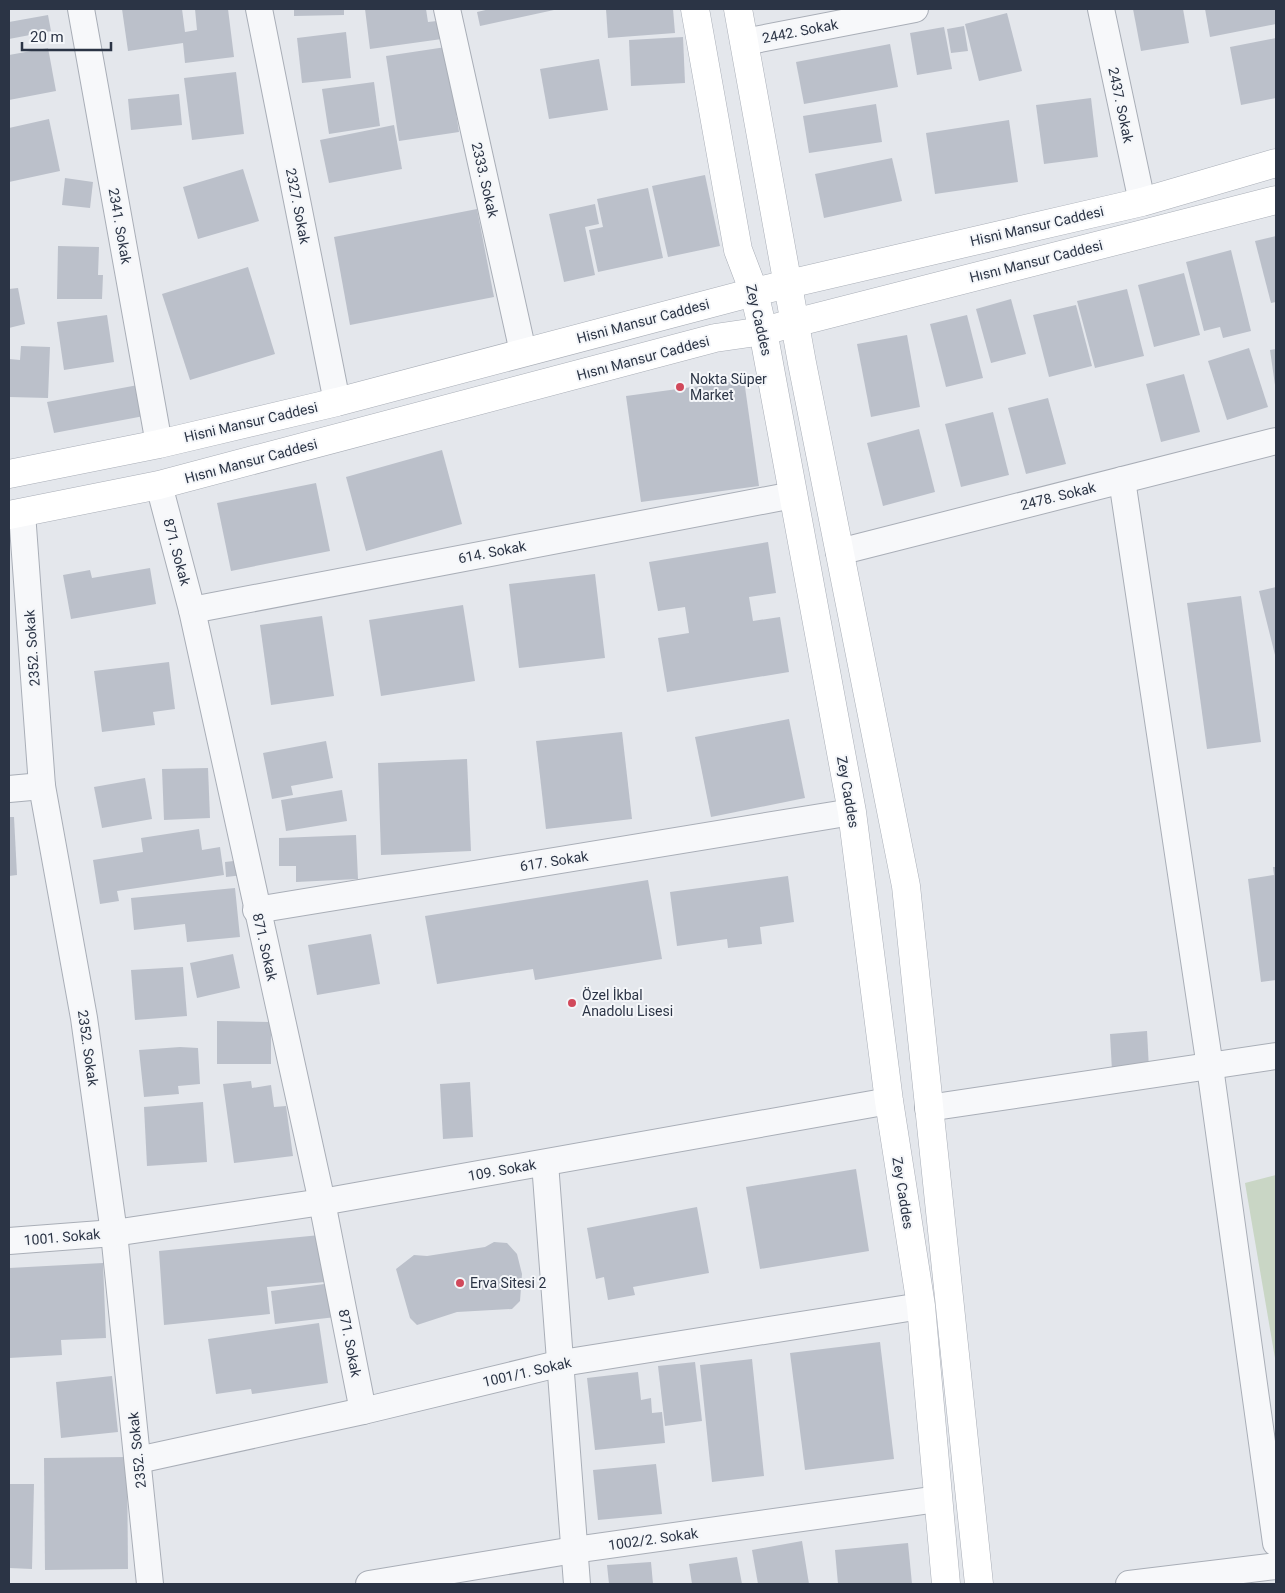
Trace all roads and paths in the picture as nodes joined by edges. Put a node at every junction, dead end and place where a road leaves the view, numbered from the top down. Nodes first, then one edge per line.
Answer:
1 (80, 9) edge
2 (259, 9) edge
3 (447, 9) edge
4 (695, 9) edge
5 (738, 9) edge
6 (915, 9) edge
7 (1100, 9) edge
8 (875, 12) edge
9 (744, 42) junction
10 (1276, 163) edge
11 (1276, 200) edge
12 (1142, 202) junction
13 (788, 284) junction
14 (754, 292) junction
15 (795, 322) junction
16 (763, 331) junction
17 (524, 352) junction
18 (337, 402) junction
19 (1276, 441) edge
20 (159, 444) junction
21 (9, 474) edge
22 (1122, 480) junction
23 (159, 485) junction
24 (793, 495) junction
25 (15, 514) edge
26 (839, 552) junction
27 (192, 610) junction
28 (42, 786) junction
29 (9, 789) edge
30 (852, 812) junction
31 (256, 910) junction
32 (1276, 1056) edge
33 (1210, 1067) junction
34 (889, 1101) junction
35 (928, 1108) junction
36 (545, 1162) junction
37 (322, 1202) junction
38 (114, 1232) junction
39 (9, 1241) edge
40 (921, 1306) junction
41 (562, 1363) junction
42 (363, 1411) junction
43 (138, 1460) junction
44 (938, 1499) junction
45 (1276, 1543) edge
46 (574, 1550) junction
47 (1276, 1566) edge
48 (150, 1584) edge
49 (369, 1584) edge
50 (577, 1584) edge
51 (946, 1584) edge
52 (979, 1584) edge
53 (1129, 1584) edge

1 - 20 street, 2341. Sokak
2 - 18 street, 2327. Sokak
3 - 17 street, 2333. Sokak
4 - 14 main road, Zey Caddes
5 - 9 main road
6 - 8 street, 2442. Sokak
7 - 12 street, 2437. Sokak
8 - 9 street, 2442. Sokak
9 - 13 main road
10 - 12 main road, Hisni Mansur Caddesi
11 - 15 main road, Hısnı Mansur Caddesi
12 - 13 main road, Hisni Mansur Caddesi
13 - 14 main road, Hisni Mansur Caddesi
13 - 15 main road
14 - 16 main road, Zey Caddes
14 - 17 main road, Hisni Mansur Caddesi
15 - 16 main road, Hısnı Mansur Caddesi
15 - 26 main road
16 - 23 main road, Hısnı Mansur Caddesi
16 - 24 main road, Zey Caddes
17 - 18 main road, Hisni Mansur Caddesi
18 - 20 main road, Hisni Mansur Caddesi
19 - 22 street, 2478. Sokak
20 - 21 main road, Hisni Mansur Caddesi
22 - 26 street, 2478. Sokak
22 - 33 street
23 - 25 main road, Hısnı Mansur Caddesi
23 - 27 street, 871. Sokak
24 - 27 street, 614. Sokak
24 - 30 main road, Zey Caddes
25 - 28 street, 2352. Sokak
26 - 35 main road
27 - 31 street, 871. Sokak
28 - 29 street
28 - 38 street, 2352. Sokak
30 - 31 street, 617. Sokak
30 - 34 main road, Zey Caddes
31 - 37 street, 871. Sokak
32 - 33 street
33 - 35 street
33 - 45 street
34 - 36 street, 109. Sokak
34 - 40 main road, Zey Caddes
35 - 52 main road
36 - 37 street, 109. Sokak
36 - 41 street
37 - 38 street, 109. Sokak
37 - 42 street, 871. Sokak
38 - 39 street, 1001. Sokak
38 - 43 street, 2352. Sokak
40 - 41 street, 1001/1. Sokak
40 - 44 main road, Zey Caddes
41 - 42 street, 1001/1. Sokak
41 - 46 street
42 - 43 street, 1001/1. Sokak
43 - 48 street, 2352. Sokak
44 - 46 street, 1002/2. Sokak
44 - 51 main road, Zey Caddes
46 - 49 street, 1002/2. Sokak
46 - 50 street
47 - 53 street

